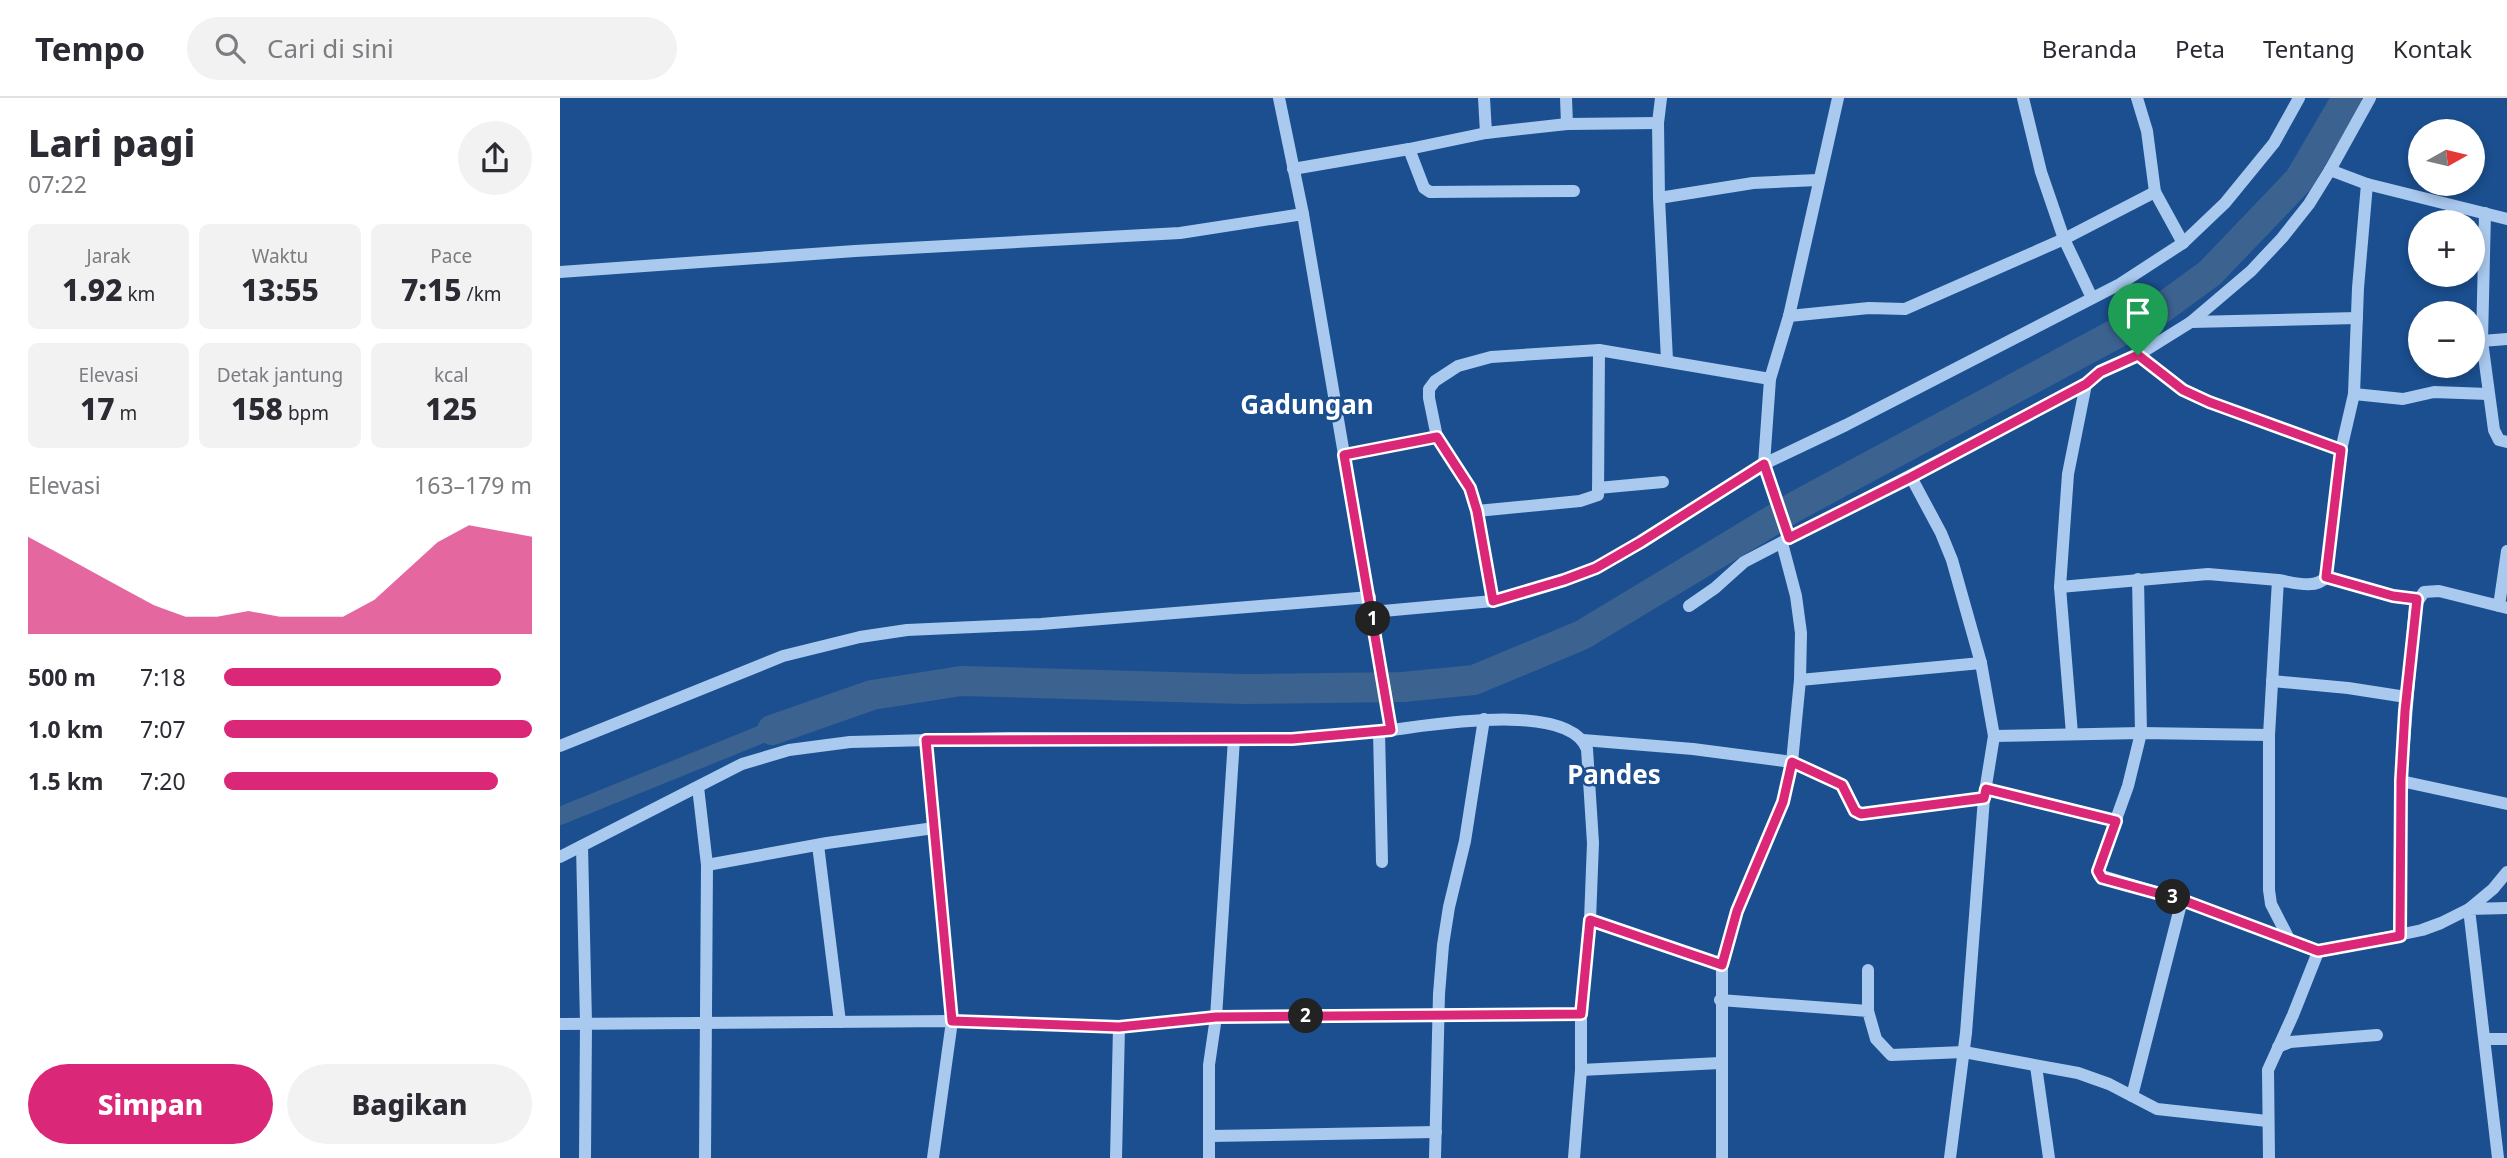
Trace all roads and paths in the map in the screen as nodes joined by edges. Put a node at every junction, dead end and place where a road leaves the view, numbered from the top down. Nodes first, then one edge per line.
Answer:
1 (1279, 98) edge
2 (1484, 98) edge
3 (1566, 98) edge
4 (1661, 98) edge
5 (1838, 98) edge
6 (2023, 98) edge
7 (2137, 98) edge
8 (2299, 98) edge
9 (2370, 98) edge
10 (1658, 123) junction
11 (1567, 124) junction
12 (1486, 133) junction
13 (1409, 149) junction
14 (1293, 169) junction
15 (2330, 170) junction
16 (1818, 180) junction
17 (2367, 184) junction
18 (1574, 191) dead end
19 (2155, 192) junction
20 (1659, 198) junction
21 (2473, 210) edge
22 (2485, 213) edge
23 (1303, 214) junction
24 (2507, 219) edge
25 (2064, 239) junction
26 (2183, 243) junction
27 (560, 272) edge
28 (2092, 298) junction
29 (1789, 316) junction
30 (2357, 318) junction
31 (2191, 322) junction
32 (2507, 339) edge
33 (2485, 341) edge
34 (1599, 350) junction
35 (2138, 355) junction
36 (1667, 360) junction
37 (2485, 368) edge
38 (1770, 379) junction
39 (2086, 384) junction
40 (2354, 394) junction
41 (2488, 394) junction
42 (1437, 437) junction
43 (2507, 442) edge
44 (2341, 450) junction
45 (1344, 455) junction
46 (1764, 464) junction
47 (1911, 477) junction
48 (1662, 482) dead end
49 (1598, 488) junction
50 (1477, 511) junction
51 (1786, 539) junction
52 (2507, 551) edge
53 (2326, 577) junction
54 (2138, 579) junction
55 (2278, 580) junction
56 (2060, 587) junction
57 (1370, 597) junction
58 (2417, 599) junction
59 (1493, 601) junction
60 (1689, 606) dead end
61 (2503, 607) edge
62 (1372, 612) junction
63 (1981, 663) junction
64 (1800, 680) junction
65 (2272, 681) junction
66 (2406, 697) junction
67 (1484, 719) junction
68 (1387, 728) junction
69 (2141, 733) junction
70 (2072, 734) junction
71 (2269, 735) junction
72 (1994, 736) junction
73 (1234, 739) junction
74 (926, 740) junction
75 (1583, 740) junction
76 (560, 746) edge
77 (1792, 762) junction
78 (2401, 781) junction
79 (698, 787) junction
80 (1985, 794) junction
81 (2507, 804) edge
82 (2116, 821) junction
83 (934, 828) junction
84 (818, 845) junction
85 (582, 846) junction
86 (560, 857) edge
87 (1382, 862) dead end
88 (707, 865) junction
89 (2507, 872) edge
90 (2182, 900) junction
91 (2507, 908) edge
92 (2469, 909) junction
93 (1590, 920) junction
94 (2400, 936) junction
95 (2290, 941) junction
96 (2318, 951) junction
97 (1722, 965) junction
98 (1867, 970) dead end
99 (1720, 1000) junction
100 (1868, 1011) junction
101 (1581, 1014) junction
102 (1438, 1015) junction
103 (1216, 1017) junction
104 (952, 1021) junction
105 (705, 1022) junction
106 (840, 1022) junction
107 (586, 1023) junction
108 (560, 1024) edge
109 (1119, 1027) junction
110 (2377, 1035) dead end
111 (2486, 1039) junction
112 (2507, 1039) edge
113 (2278, 1047) junction
114 (1964, 1052) junction
115 (1720, 1063) junction
116 (2036, 1066) junction
117 (1581, 1070) junction
118 (2132, 1096) junction
119 (2267, 1121) junction
120 (1436, 1132) junction
121 (1210, 1136) junction
122 (585, 1158) edge
123 (705, 1158) edge
124 (933, 1158) edge
125 (1116, 1158) edge
126 (1209, 1158) edge
127 (1435, 1158) edge
128 (1574, 1158) edge
129 (1722, 1158) edge
130 (1950, 1158) edge
131 (2049, 1158) edge
132 (2269, 1158) edge
133 (2498, 1158) edge

1 - 14 street
2 - 12 street
3 - 11 street
4 - 10 street
5 - 16 street
6 - 25 street
7 - 19 street
8 - 26 street
9 - 15 street
10 - 11 street
10 - 20 street
11 - 12 street
12 - 13 street
13 - 14 street
13 - 18 street
14 - 23 street
15 - 17 street
15 - 31 street
16 - 20 street
16 - 29 street
17 - 21 street
17 - 30 street
19 - 25 street
19 - 26 street
20 - 36 street
22 - 24 street
23 - 27 street
23 - 45 street
25 - 28 street
25 - 29 street
26 - 28 street
28 - 46 street
29 - 38 street
30 - 31 street
30 - 40 street
31 - 35 street
32 - 33 street
34 - 36 street
34 - 42 street
34 - 49 street
35 - 39 street
35 - 44 street
36 - 38 street
37 - 41 street
38 - 46 street
39 - 47 street
39 - 56 street
40 - 41 street
40 - 44 street
41 - 43 street
42 - 45 street
42 - 50 street
44 - 53 street
45 - 57 street
46 - 51 street
46 - 59 street
47 - 51 street
47 - 63 street
48 - 49 street
49 - 50 street
50 - 59 street
51 - 60 street
51 - 64 street
52 - 61 street
53 - 55 street
53 - 58 street
54 - 55 street
54 - 56 street
54 - 69 street
55 - 65 street
56 - 70 street
57 - 62 street
57 - 76 street
58 - 61 street
58 - 66 street
59 - 62 street
62 - 68 street
63 - 64 street
63 - 72 street
64 - 77 street
65 - 66 street
65 - 71 street
66 - 78 street
67 - 68 street
67 - 75 street
67 - 102 street
68 - 73 street
68 - 87 street
69 - 70 street
69 - 71 street
69 - 82 street
70 - 72 street
71 - 95 street
72 - 80 street
73 - 74 street
73 - 103 street
74 - 79 street
74 - 83 street
75 - 77 street
75 - 93 street
77 - 80 street
77 - 97 street
78 - 81 street
78 - 94 street
79 - 85 street
79 - 88 street
80 - 82 street
80 - 114 street
82 - 90 street
83 - 84 street
83 - 104 street
84 - 88 street
84 - 106 street
85 - 86 street
85 - 107 street
88 - 105 street
89 - 92 street
90 - 95 street
90 - 118 street
91 - 92 street
92 - 94 street
92 - 111 street
93 - 97 street
93 - 101 street
94 - 96 street
95 - 96 street
96 - 113 street
97 - 99 street
98 - 100 street
99 - 100 street
99 - 115 street
100 - 114 street
101 - 102 street
101 - 117 street
102 - 103 street
102 - 120 street
103 - 109 street
103 - 121 street
104 - 106 street
104 - 109 street
104 - 124 street
105 - 106 street
105 - 107 street
105 - 123 street
107 - 108 street
107 - 122 street
109 - 125 street
110 - 113 street
111 - 112 street
111 - 133 street
113 - 119 street
114 - 116 street
114 - 130 street
115 - 117 street
115 - 129 street
116 - 118 street
116 - 131 street
117 - 128 street
118 - 119 street
119 - 132 street
120 - 121 street
120 - 127 street
121 - 126 street

